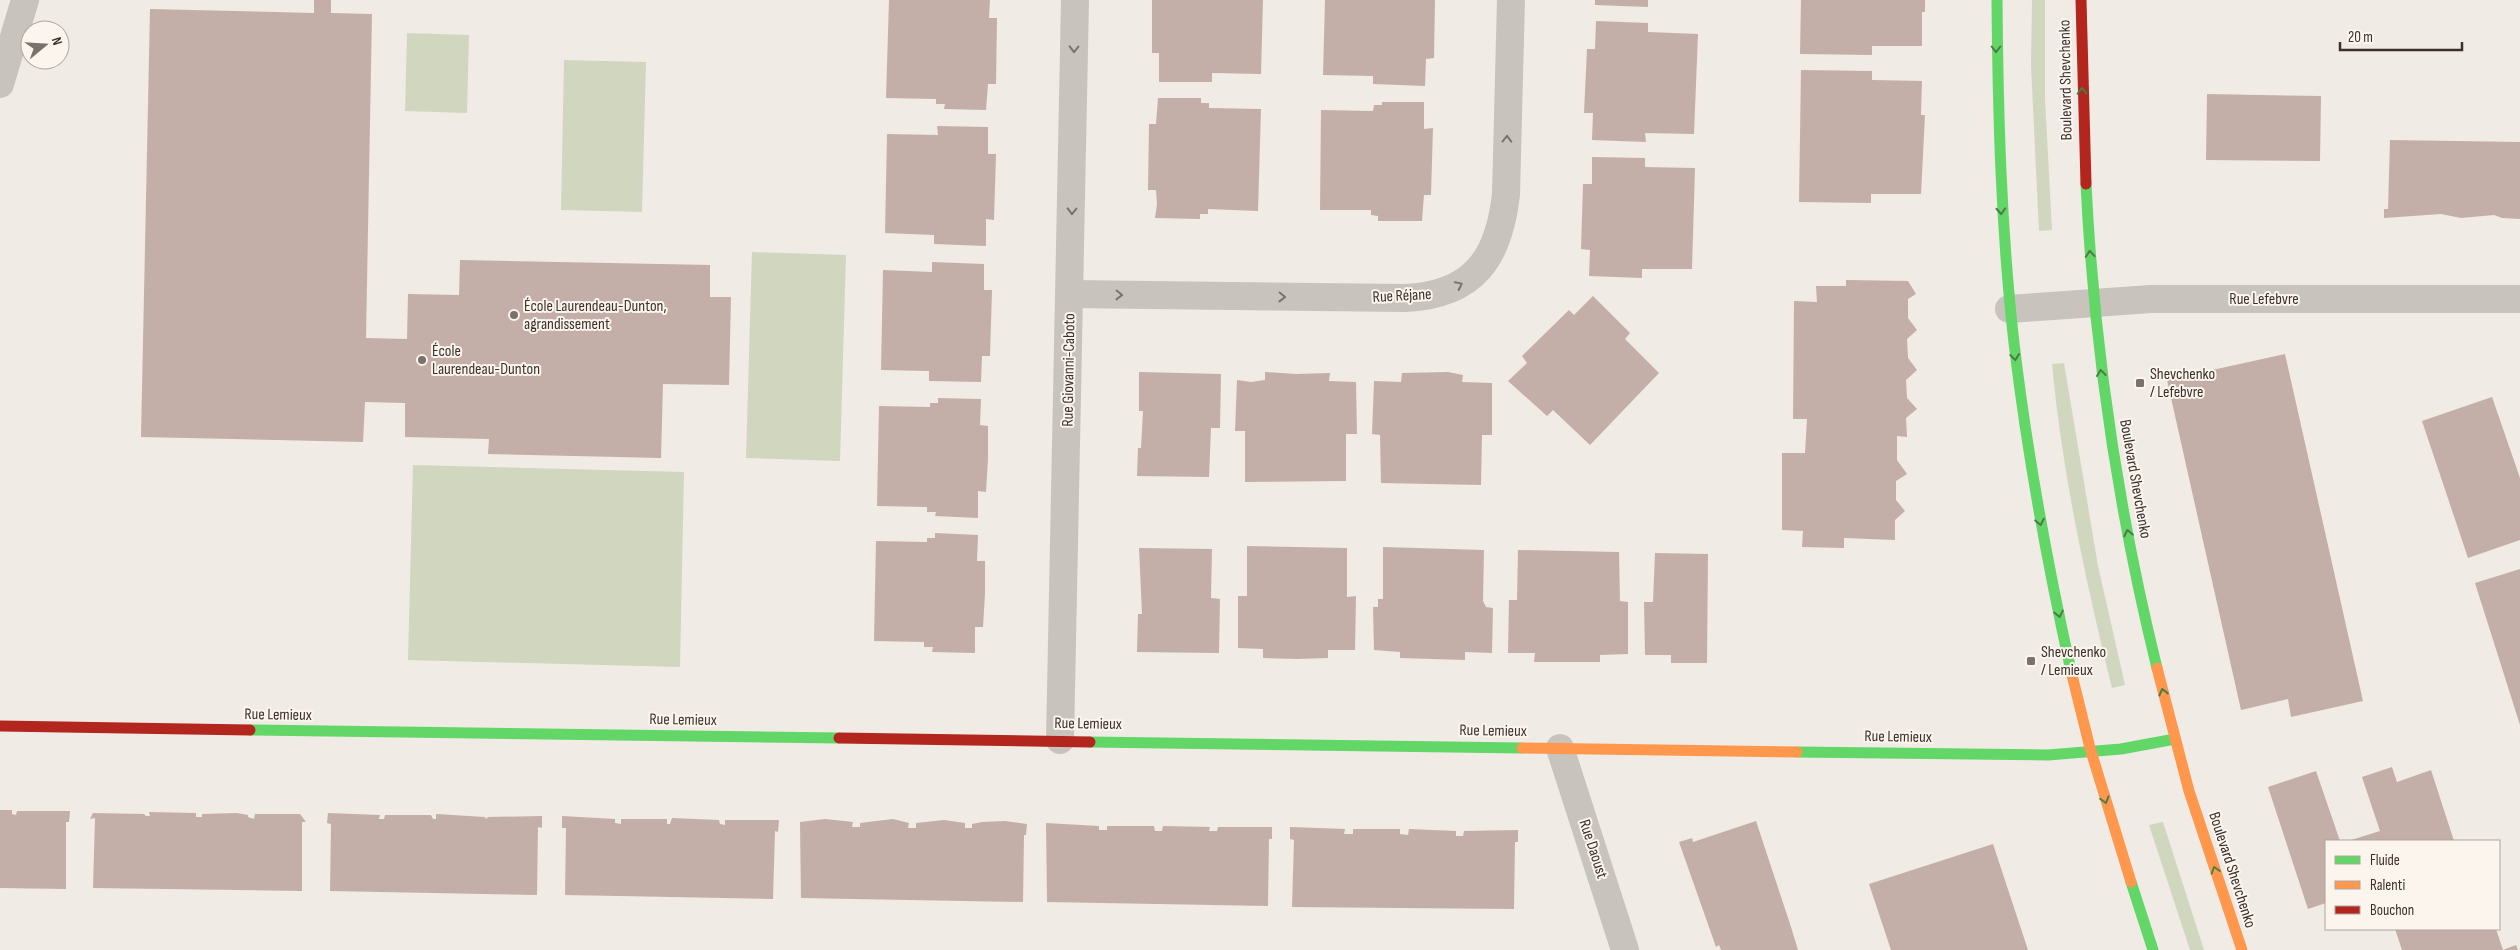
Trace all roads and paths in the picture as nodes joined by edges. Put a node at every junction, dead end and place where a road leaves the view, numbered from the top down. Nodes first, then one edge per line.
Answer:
1 (25, 0) edge
2 (1075, 0) edge
3 (1511, 0) edge
4 (1997, 0) edge
5 (2081, 0) edge
6 (0, 84) edge
7 (1070, 294) junction
8 (2520, 300) edge
9 (2093, 302) junction
10 (2009, 309) junction
11 (0, 726) edge
12 (2175, 739) junction
13 (1060, 740) junction
14 (1560, 748) junction
15 (2092, 753) junction
16 (1625, 950) edge
17 (2153, 950) edge
18 (2242, 950) edge

1 - 6 street
2 -> 7 street, Rue Giovanni-Caboto
7 -> 3 street, Rue Réjane
4 -> 10 street
9 -> 5 street, Boulevard Shevchenko
7 - 13 street, Rue Giovanni-Caboto
8 - 9 street, Rue Lefebvre
9 - 10 street, Rue Lefebvre
12 -> 9 street, Boulevard Shevchenko
10 -> 15 street
11 - 13 street, Rue Lemieux
12 - 15 street, Rue Lemieux
18 -> 12 street, Boulevard Shevchenko
13 - 14 street, Rue Lemieux
14 - 15 street, Rue Lemieux
14 - 16 street, Rue Daoust
15 -> 17 street

